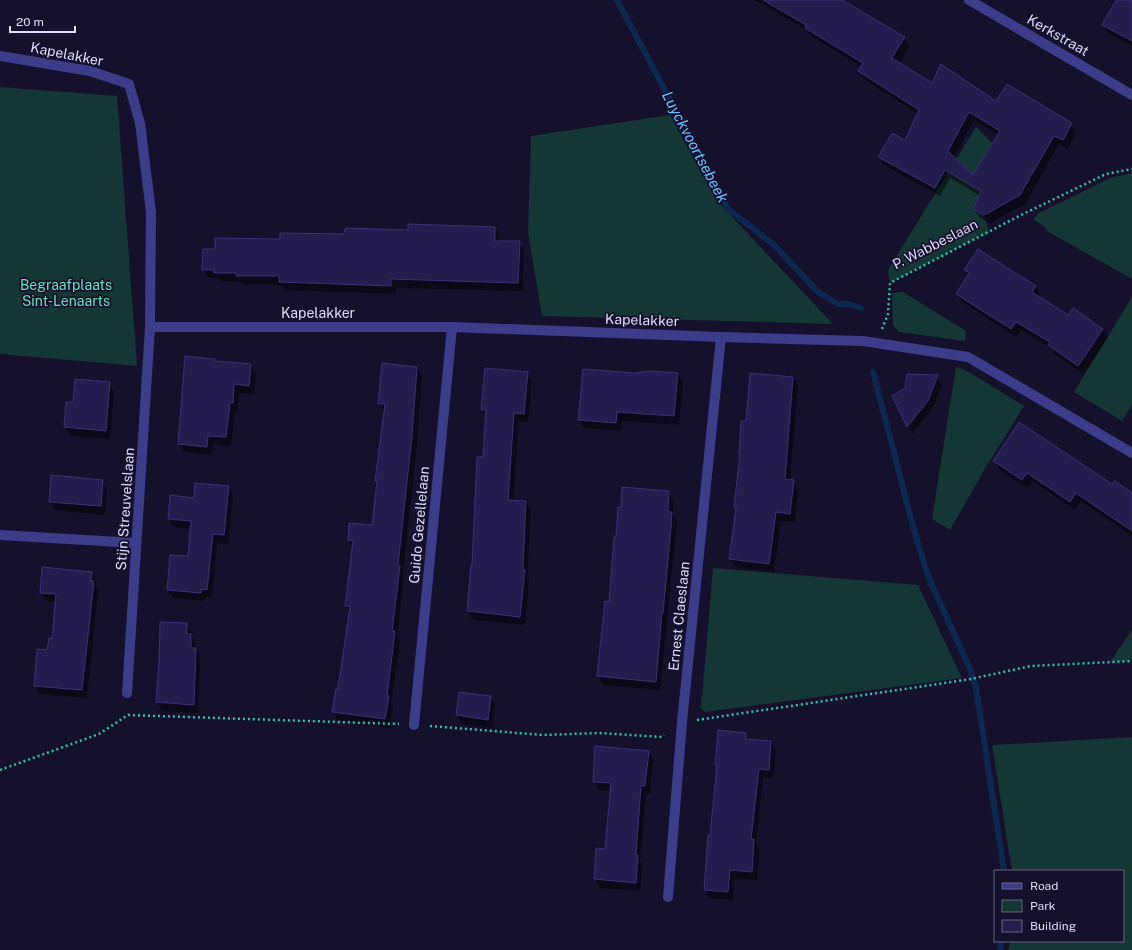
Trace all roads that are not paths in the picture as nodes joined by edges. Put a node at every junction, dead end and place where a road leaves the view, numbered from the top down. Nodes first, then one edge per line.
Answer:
1 (969, 0) edge
2 (0, 56) edge
3 (1132, 95) edge
4 (150, 327) junction
5 (452, 327) junction
6 (721, 337) junction
7 (1132, 453) edge
8 (0, 535) edge
9 (136, 543) junction
10 (127, 692) dead end
11 (414, 725) dead end
12 (668, 897) dead end

1 - 3 street, Kerkstraat
2 - 4 street, Kapelakker
4 - 5 street, Kapelakker
4 - 9 street, Stijn Streuvelslaan
5 - 6 street, Kapelakker
5 - 11 street, Guido Gezellelaan
6 - 7 street, Kapelakker
6 - 12 street, Ernest Claeslaan
8 - 9 street
9 - 10 street, Stijn Streuvelslaan

